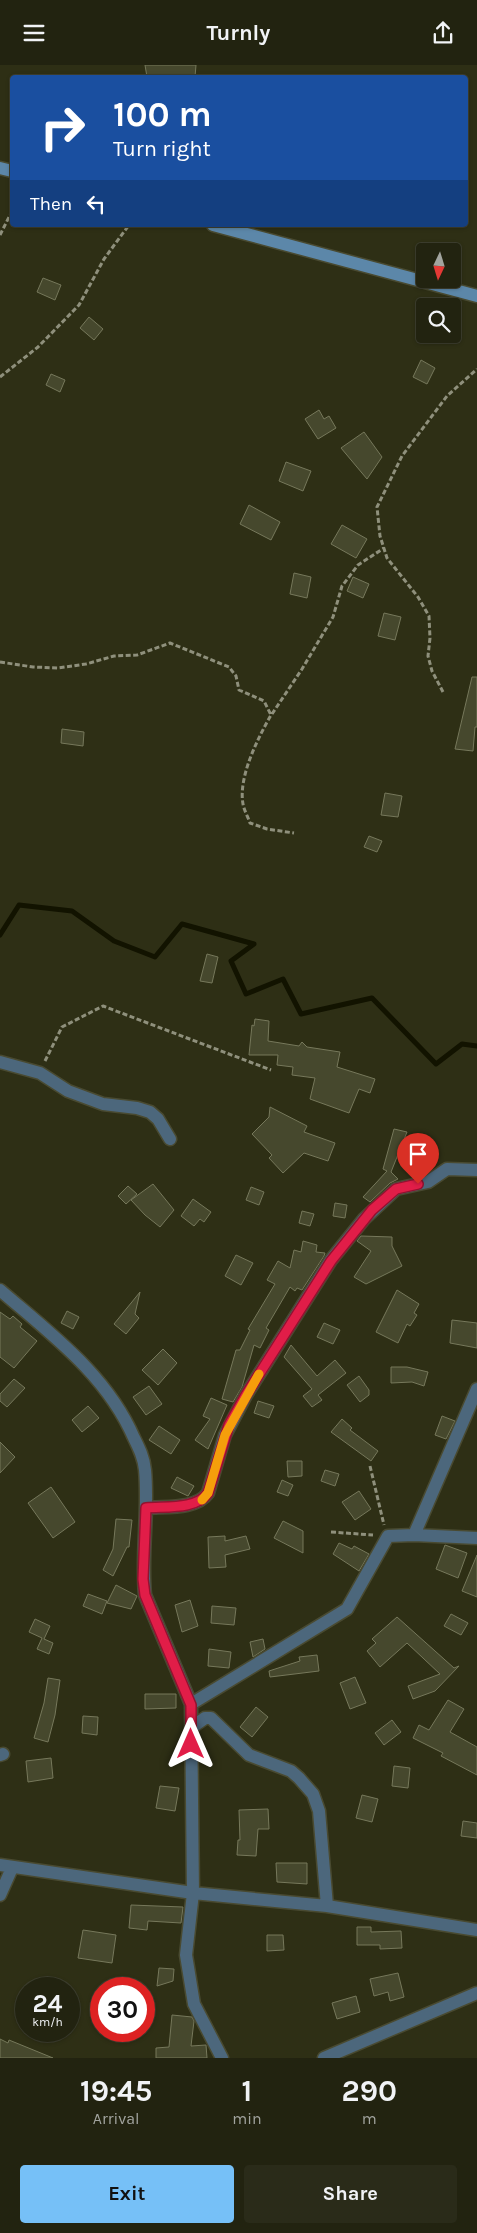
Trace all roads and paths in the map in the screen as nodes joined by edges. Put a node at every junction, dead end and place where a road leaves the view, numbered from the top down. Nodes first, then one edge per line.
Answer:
1 (10, 215) edge
2 (128, 227) edge
3 (220, 227) edge
4 (0, 235) edge
5 (477, 296) edge
6 (477, 369) edge
7 (0, 377) edge
8 (384, 548) junction
9 (0, 663) edge
10 (443, 692) dead end
11 (271, 715) junction
12 (294, 833) dead end
13 (0, 1062) edge
14 (271, 1070) dead end
15 (40, 1073) junction
16 (170, 1139) dead end
17 (477, 1170) edge
18 (0, 1290) edge
19 (477, 1389) edge
20 (370, 1466) dead end
21 (146, 1508) junction
22 (331, 1531) dead end
23 (414, 1535) junction
24 (388, 1536) junction
25 (477, 1538) edge
26 (191, 1705) junction
27 (191, 1728) junction
28 (6, 1867) edge
29 (193, 1893) junction
30 (0, 1895) edge
31 (327, 1906) junction
32 (477, 1930) edge
33 (477, 1993) edge
34 (222, 2058) edge
35 (324, 2058) edge

1 - 4 path
2 - 7 path
3 - 5 main road
6 - 8 path
8 - 10 path
8 - 11 path
9 - 11 path
11 - 12 path
13 - 15 street
14 - 15 path
15 - 16 street
17 - 21 street
18 - 21 street
19 - 23 street
20 - 24 path
21 - 26 street
22 - 24 path
23 - 24 street
23 - 25 street
24 - 26 street
26 - 27 street
27 - 29 street
27 - 31 street
28 - 29 street
28 - 30 street
29 - 31 street
29 - 34 street
31 - 32 street
33 - 35 street

